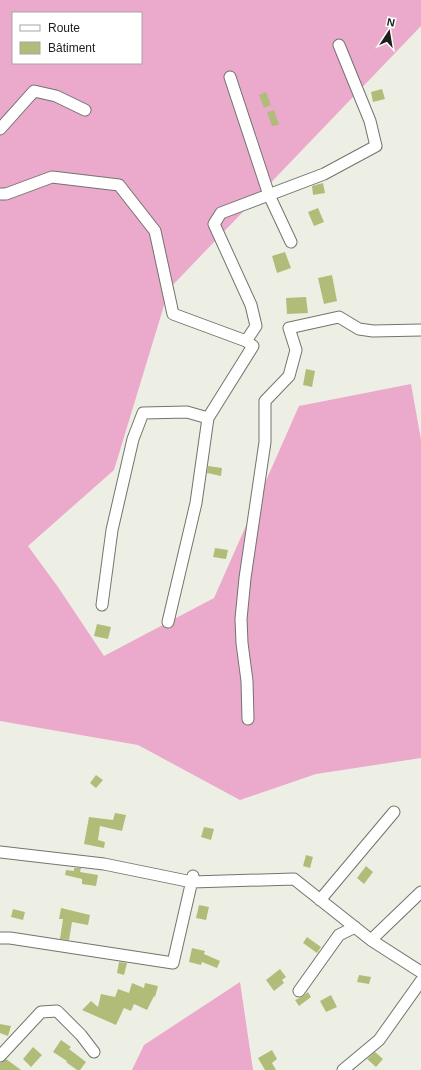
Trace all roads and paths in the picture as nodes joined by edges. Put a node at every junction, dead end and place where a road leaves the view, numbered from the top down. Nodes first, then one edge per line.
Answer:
1 (339, 45) dead end
2 (230, 76) dead end
3 (85, 110) dead end
4 (0, 129) edge
5 (0, 194) edge
6 (269, 195) junction
7 (291, 242) dead end
8 (421, 330) edge
9 (246, 341) junction
10 (208, 418) junction
11 (102, 605) dead end
12 (168, 622) dead end
13 (248, 719) dead end
14 (394, 812) dead end
15 (0, 852) edge
16 (192, 879) junction
17 (421, 892) edge
18 (320, 900) junction
19 (355, 927) junction
20 (0, 938) edge
21 (371, 940) junction
22 (421, 972) edge
23 (421, 981) edge
24 (299, 991) dead end
25 (94, 1052) dead end
26 (0, 1056) edge
27 (343, 1070) edge

1 - 6 street
2 - 6 street
3 - 4 street
5 - 9 street
6 - 7 street
6 - 9 street
8 - 13 street
9 - 10 street
10 - 11 street
10 - 12 street
14 - 18 street
15 - 16 street
16 - 18 street
16 - 20 street
17 - 21 street
18 - 19 street
19 - 21 street
19 - 24 street
21 - 22 street
23 - 27 street
25 - 26 street

